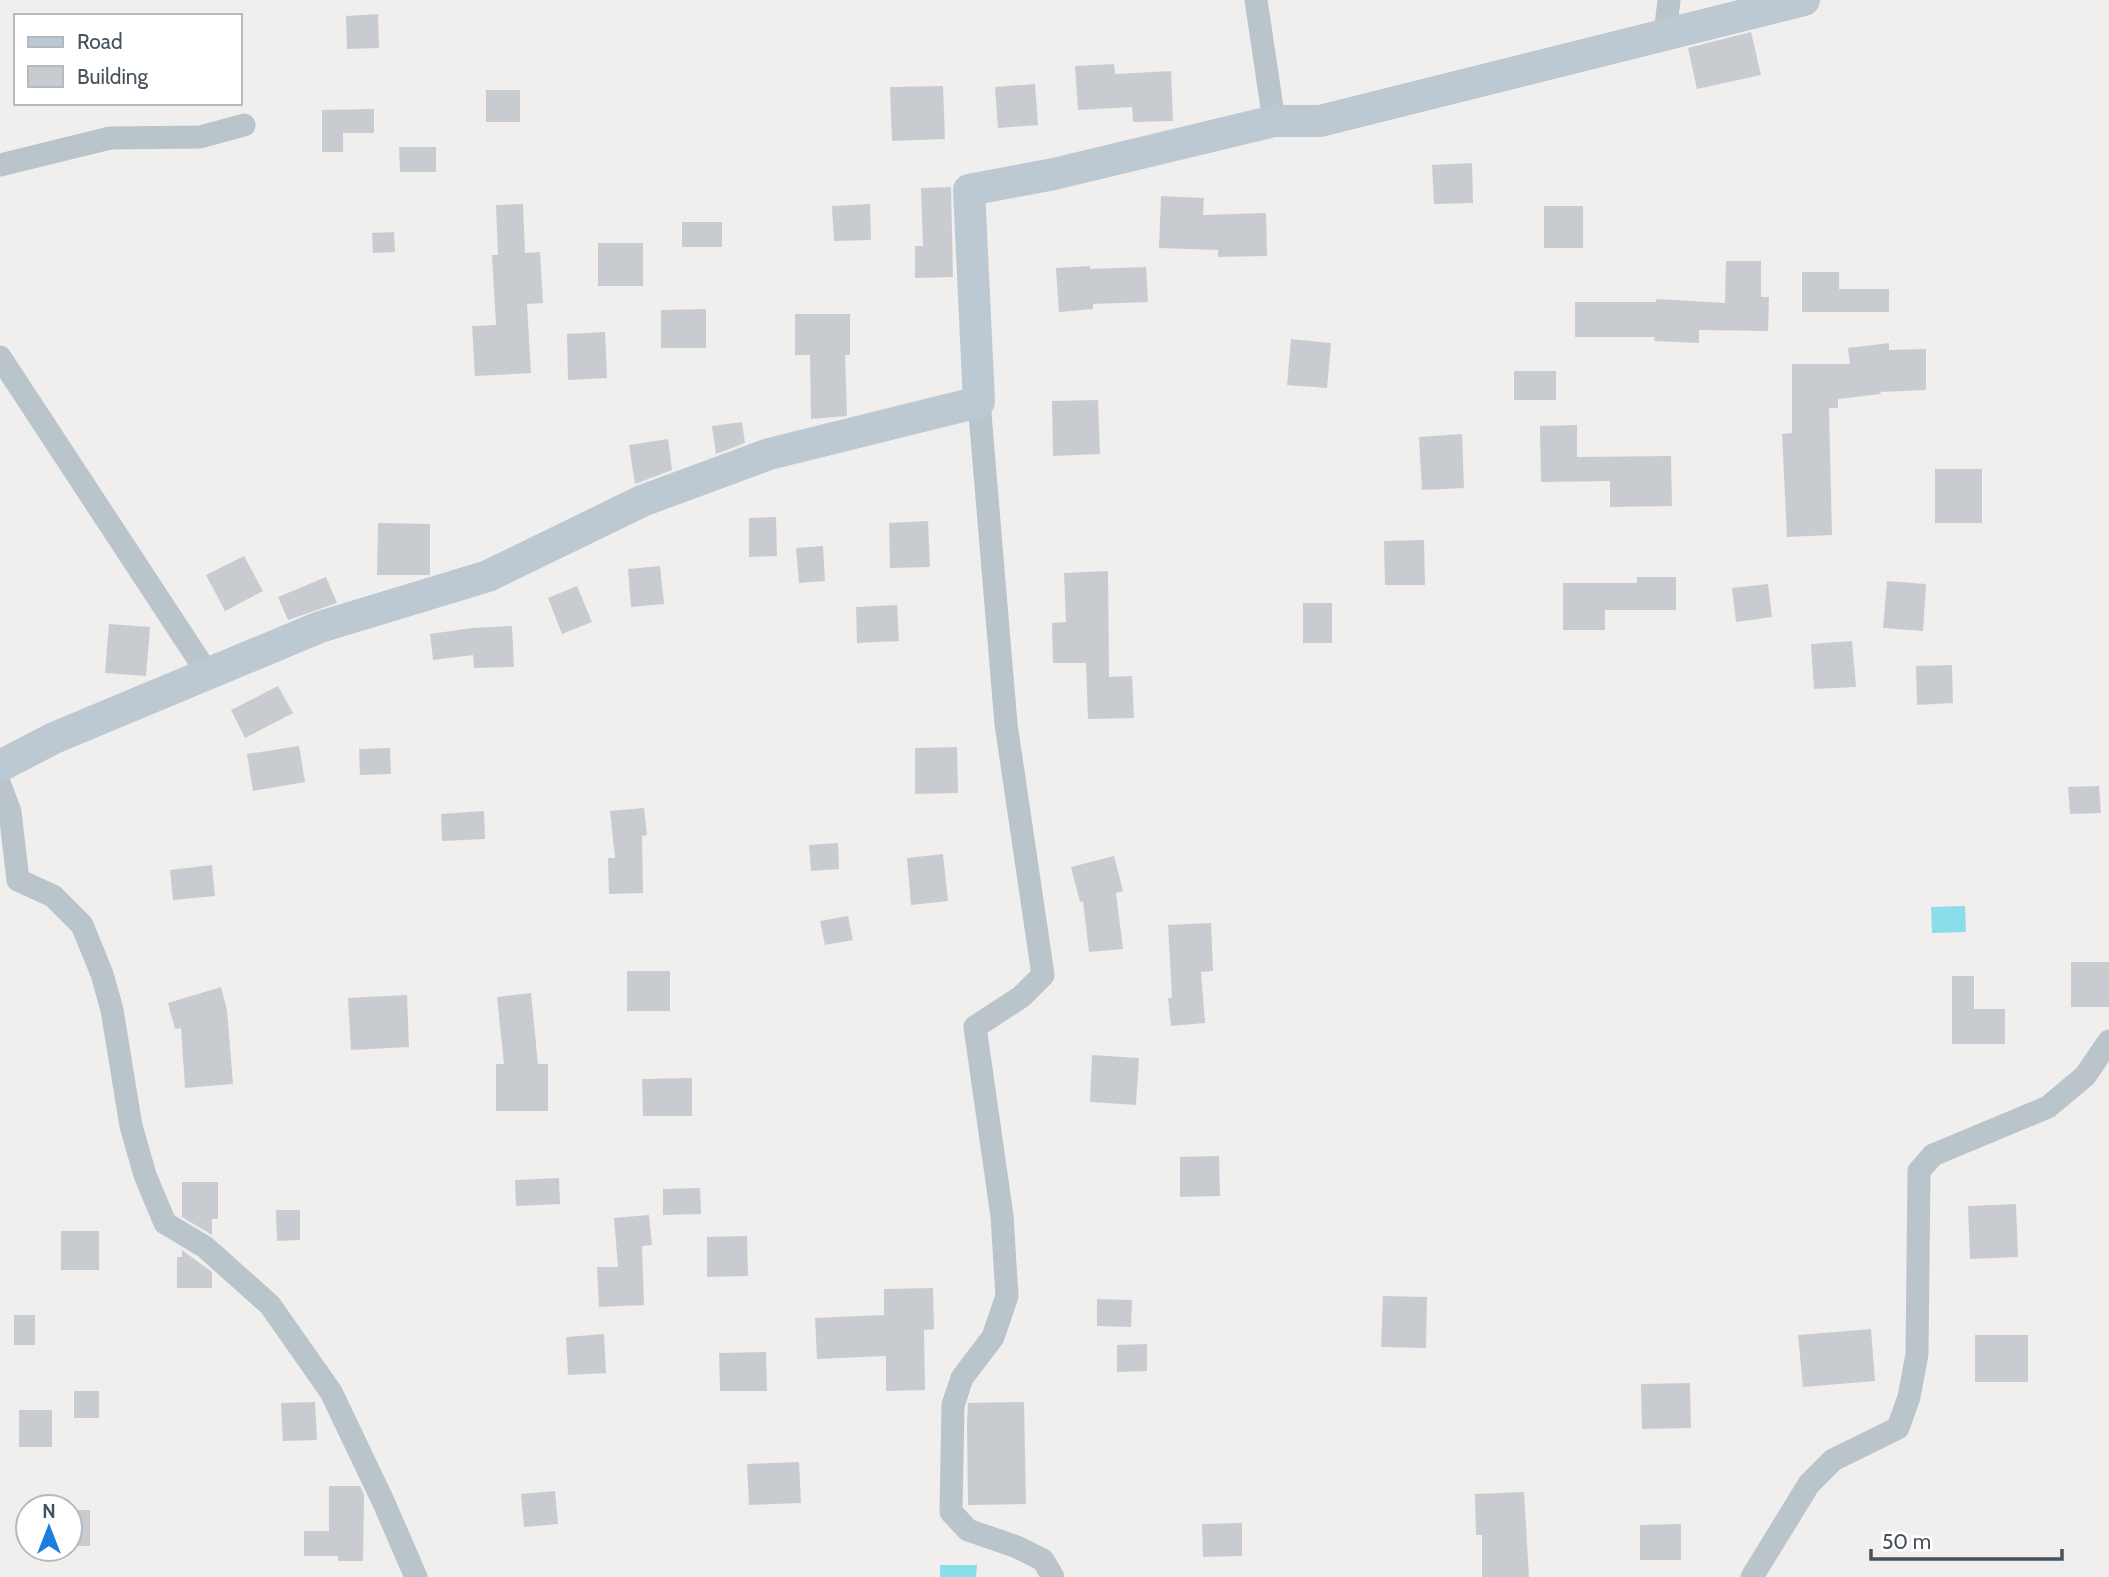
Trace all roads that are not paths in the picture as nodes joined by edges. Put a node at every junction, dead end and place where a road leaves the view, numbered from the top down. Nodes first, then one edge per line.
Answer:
1 (1256, 0) edge
2 (1669, 0) edge
3 (1804, 0) edge
4 (1665, 34) junction
5 (1273, 121) junction
6 (244, 125) dead end
7 (0, 165) edge
8 (0, 358) edge
9 (979, 402) junction
10 (208, 674) junction
11 (0, 766) edge
12 (0, 785) edge
13 (2109, 1041) edge
14 (416, 1577) edge
15 (1053, 1577) edge
16 (1752, 1577) edge

1 - 5 street
2 - 4 street
3 - 4 street
4 - 5 street
5 - 9 street
6 - 7 street
8 - 10 street
9 - 10 street
9 - 15 street
10 - 11 street
12 - 14 street
13 - 16 street

